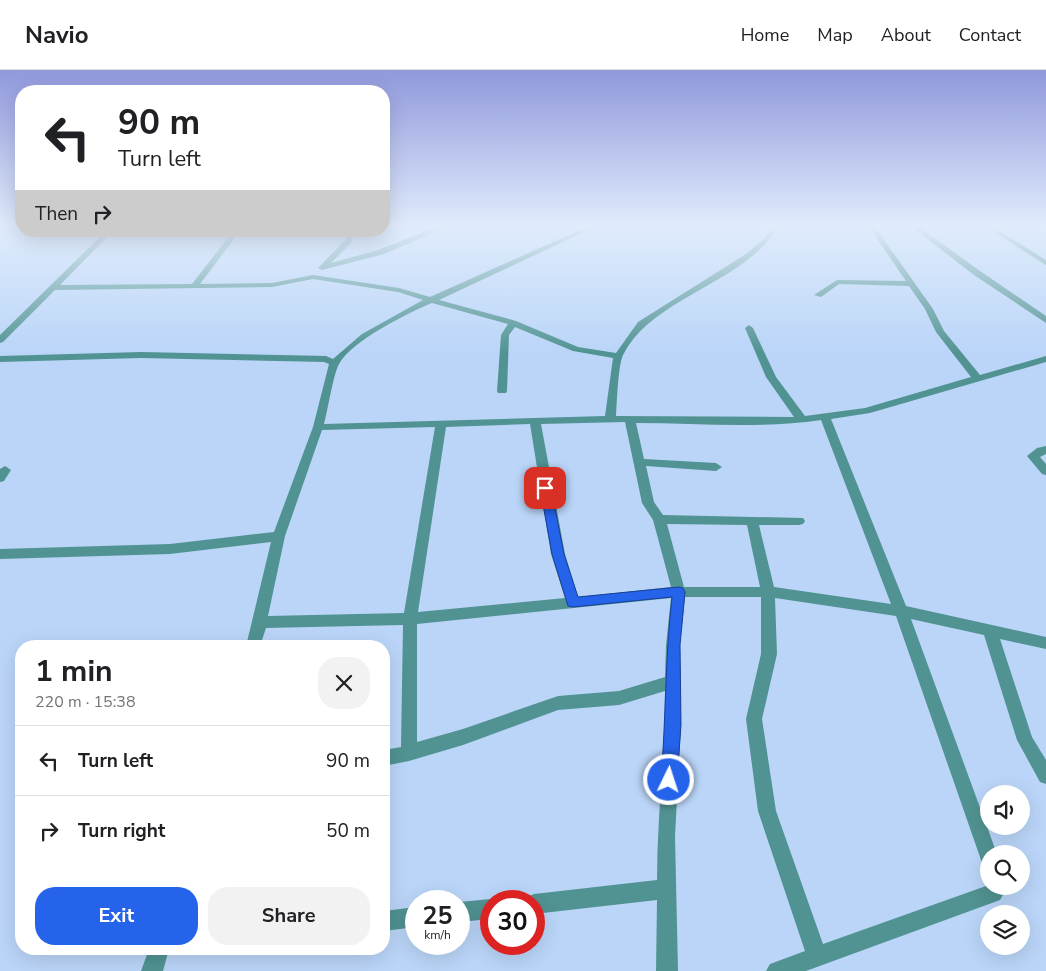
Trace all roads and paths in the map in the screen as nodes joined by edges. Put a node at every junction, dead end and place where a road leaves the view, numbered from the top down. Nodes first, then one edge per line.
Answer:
1 (71, 269) edge
2 (207, 269) edge
3 (321, 269) edge
4 (499, 269) edge
5 (728, 269) edge
6 (900, 269) edge
7 (970, 269) edge
8 (313, 277) junction
9 (910, 284) junction
10 (194, 286) junction
11 (52, 288) junction
12 (818, 294) dead end
13 (431, 300) junction
14 (1046, 320) edge
15 (513, 323) junction
16 (749, 328) dead end
17 (0, 340) edge
18 (618, 356) junction
19 (1046, 359) edge
20 (0, 360) edge
21 (334, 363) junction
22 (977, 378) junction
23 (502, 391) dead end
24 (825, 417) junction
25 (610, 419) junction
26 (630, 420) junction
27 (802, 420) junction
28 (535, 421) junction
29 (441, 424) junction
30 (318, 427) junction
31 (1046, 450) edge
32 (639, 462) junction
33 (716, 467) dead end
34 (1046, 472) edge
35 (659, 519) junction
36 (752, 520) junction
37 (799, 521) dead end
38 (279, 536) junction
39 (0, 554) edge
40 (679, 592) junction
41 (768, 592) junction
42 (573, 602) junction
43 (901, 611) junction
44 (410, 619) junction
45 (260, 622) junction
46 (990, 631) junction
47 (255, 640) edge
48 (1046, 642) edge
49 (673, 682) junction
50 (409, 753) junction
51 (390, 757) edge
52 (1046, 776) edge
53 (985, 845) edge
54 (666, 889) junction
55 (988, 895) edge
56 (545, 903) edge
57 (405, 918) edge
58 (390, 920) edge
59 (157, 955) edge
60 (817, 957) junction
61 (152, 971) edge
62 (667, 971) edge
63 (777, 971) edge

1 - 11 street
2 - 10 street
3 - 8 street
4 - 13 street
5 - 18 street
6 - 9 street
7 - 14 street
8 - 10 street
8 - 13 street
9 - 12 street
9 - 22 street
10 - 11 street
11 - 17 street
13 - 15 street
13 - 21 street
15 - 18 street
15 - 23 street
16 - 27 street
18 - 25 street
19 - 22 street
20 - 21 street
21 - 30 street
22 - 24 street
24 - 27 street
24 - 43 street
25 - 26 street
25 - 28 street
26 - 27 street
26 - 32 street
28 - 29 street
28 - 42 street
29 - 30 street
29 - 44 street
30 - 38 street
31 - 34 street
32 - 33 street
32 - 35 street
35 - 36 street
35 - 40 street
36 - 37 street
36 - 41 street
38 - 39 street
38 - 45 street
40 - 41 street
40 - 42 street
40 - 49 street
41 - 43 street
41 - 60 street
42 - 44 street
43 - 46 street
43 - 53 street
44 - 45 street
44 - 50 street
45 - 47 street
46 - 48 street
46 - 52 street
49 - 50 street
49 - 54 street
50 - 51 street
54 - 56 street
54 - 62 street
55 - 60 street
57 - 58 street
59 - 61 street
60 - 63 street

